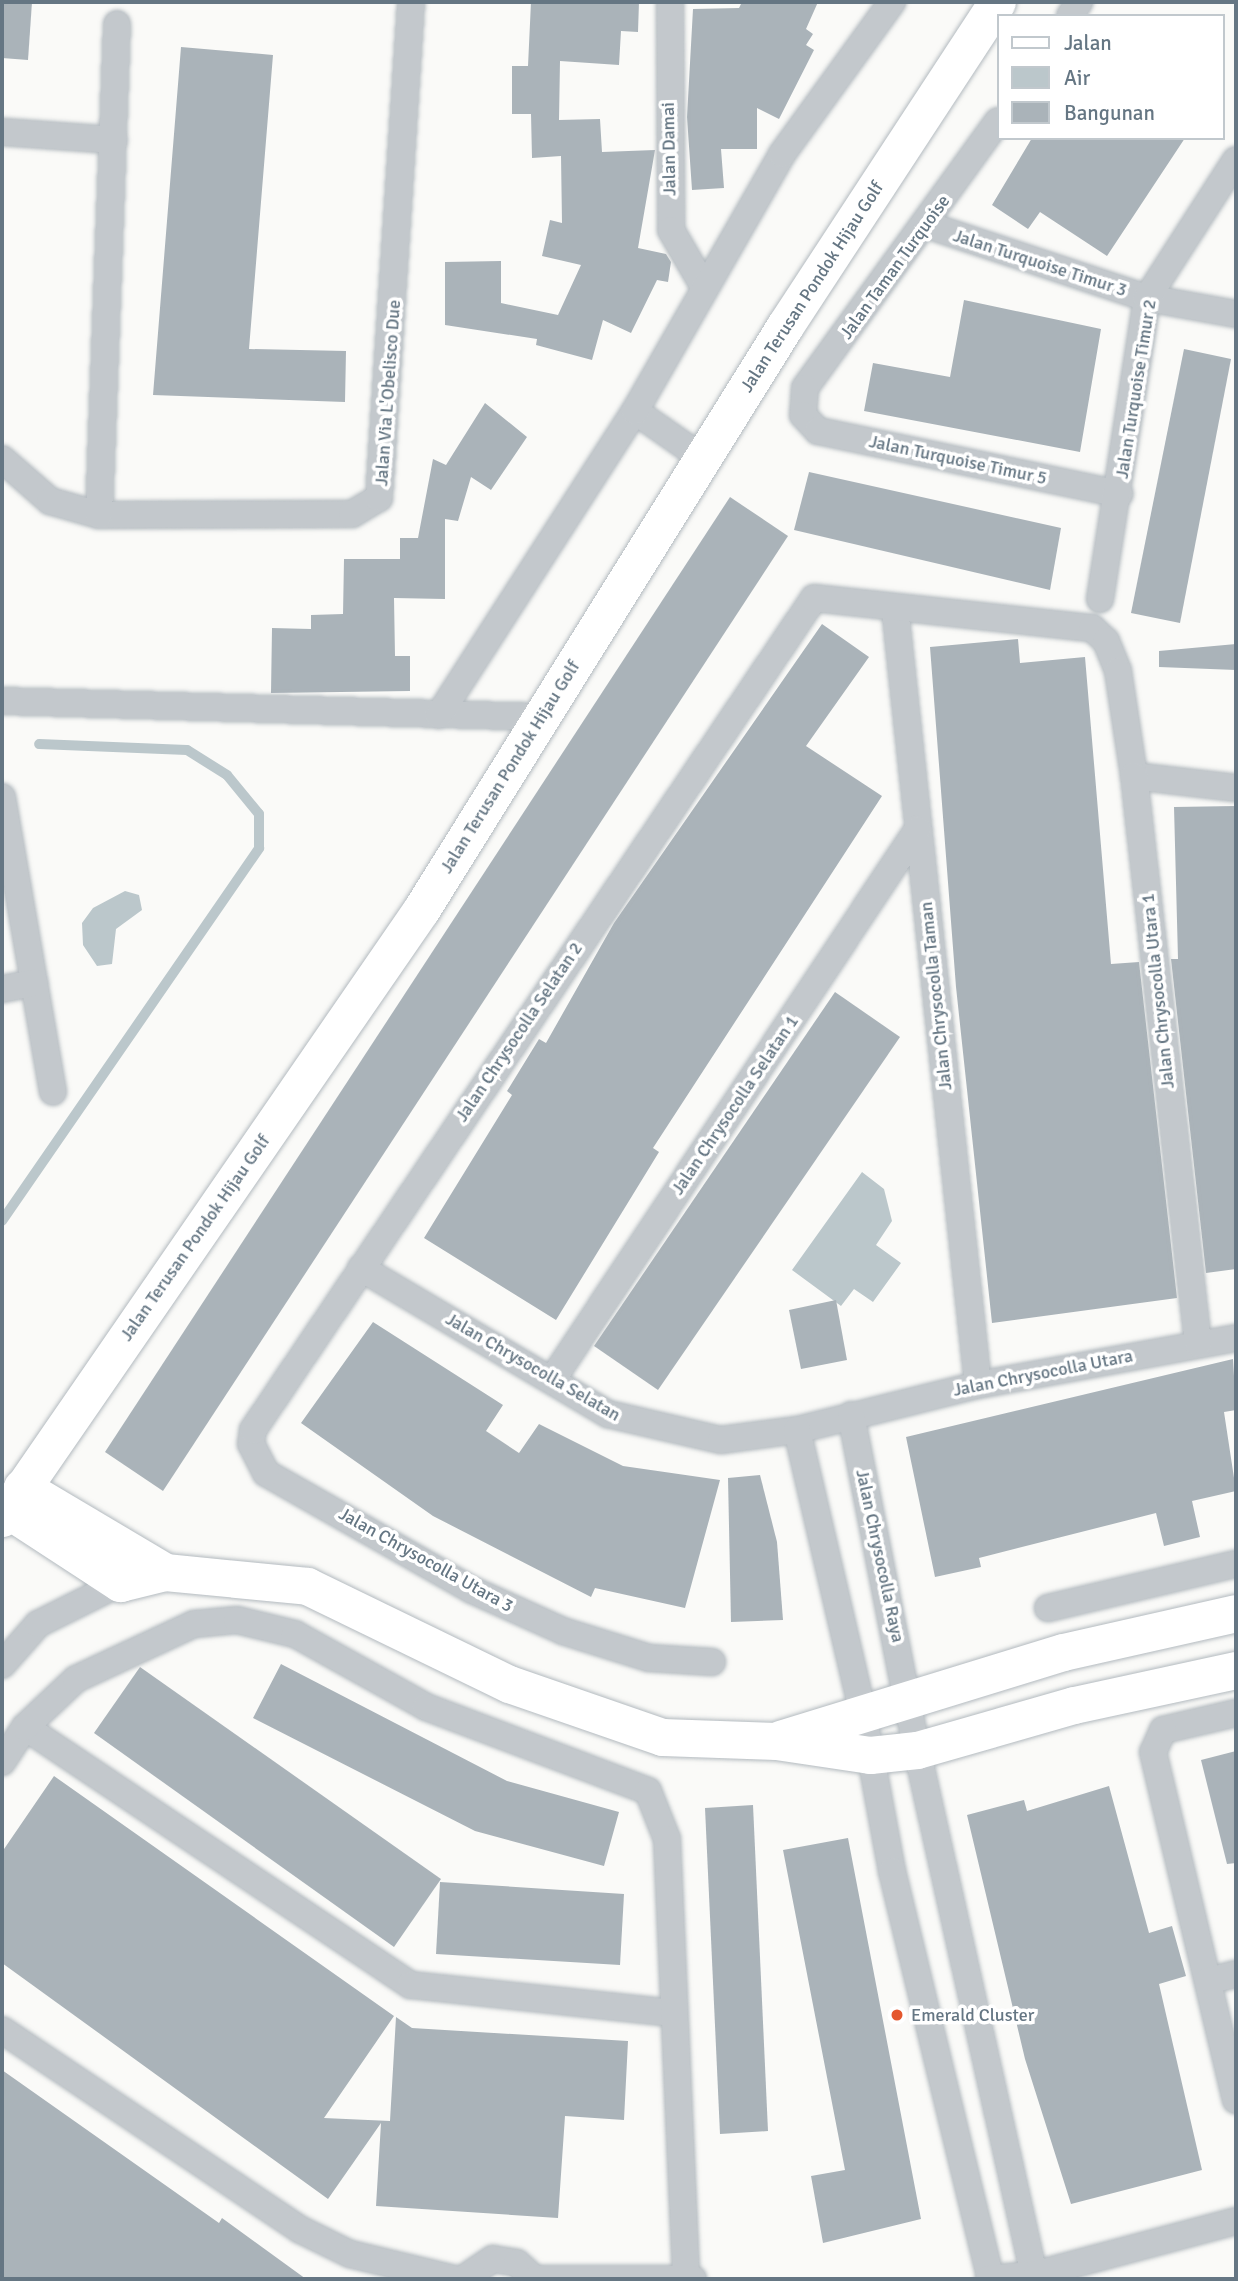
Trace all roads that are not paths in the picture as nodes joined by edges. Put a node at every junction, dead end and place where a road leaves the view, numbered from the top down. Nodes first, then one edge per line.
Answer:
1 (411, 2) edge
2 (670, 2) edge
3 (892, 2) edge
4 (997, 2) edge
5 (117, 24) dead end
6 (996, 124) edge
7 (2, 132) edge
8 (114, 140) junction
9 (1236, 160) edge
10 (928, 225) junction
11 (704, 287) junction
12 (1147, 299) junction
13 (1236, 314) edge
14 (635, 411) junction
15 (803, 415) joint
16 (702, 458) junction
17 (2, 459) edge
18 (1119, 494) junction
19 (99, 515) junction
20 (1100, 599) dead end
21 (895, 608) junction
22 (2, 701) edge
23 (439, 715) junction
24 (541, 717) junction
25 (1134, 776) junction
26 (1236, 788) edge
27 (2, 797) edge
28 (918, 829) junction
29 (34, 983) junction
30 (2, 989) edge
31 (53, 1092) dead end
32 (361, 1268) junction
33 (1236, 1338) edge
34 (1198, 1343) junction
35 (552, 1380) junction
36 (978, 1385) junction
37 (851, 1415) junction
38 (797, 1430) junction
39 (266, 1473) joint
40 (10, 1505) edge
41 (1236, 1564) edge
42 (165, 1572) junction
43 (120, 1583) junction
44 (1048, 1608) dead end
45 (1236, 1613) edge
46 (712, 1661) dead end
47 (2, 1665) edge
48 (1236, 1670) edge
49 (910, 1697) junction
50 (862, 1709) junction
51 (1236, 1713) edge
52 (25, 1727) junction
53 (776, 1741) junction
54 (917, 1750) junction
55 (870, 1755) junction
56 (2, 1762) edge
57 (1236, 1974) edge
58 (1208, 1981) junction
59 (671, 2013) junction
60 (2, 2030) edge
61 (1236, 2100) edge
62 (1236, 2221) edge
63 (1036, 2276) edge
64 (460, 2279) edge
65 (535, 2279) edge
66 (690, 2279) edge
67 (990, 2279) edge

1 - 19 street, Jalan Via L'Obelisco Due
2 - 11 street, Jalan Damai
3 - 11 street
4 - 16 street, Jalan Terusan Pondok Hijau Golf
5 - 8 street
6 - 10 street, Jalan Taman Turquoise
7 - 8 street
8 - 19 street
9 - 12 street, Jalan Turquoise Timur 2
10 - 12 street, Jalan Turquoise Timur 3
10 - 15 street, Jalan Taman Turquoise
11 - 14 street
12 - 13 street, Jalan Turquoise Timur 3
12 - 18 street, Jalan Turquoise Timur 2
14 - 16 street
14 - 23 street
15 - 18 street, Jalan Turquoise Timur 5
16 - 24 street, Jalan Terusan Pondok Hijau Golf
17 - 19 street, Jalan Via L'Obelisco Due
18 - 20 street, Jalan Turquoise Timur 2
21 - 25 street, Jalan Chrysocolla Utara 1
21 - 28 street, Jalan Chrysocolla Taman
21 - 32 street, Jalan Chrysocolla Selatan 2
22 - 23 street
23 - 24 street
24 - 40 street, Jalan Terusan Pondok Hijau Golf
25 - 26 street
25 - 34 street, Jalan Chrysocolla Utara 1
27 - 29 street
28 - 35 street, Jalan Chrysocolla Selatan 1
28 - 36 street, Jalan Chrysocolla Taman
29 - 30 street
29 - 31 street
32 - 35 street, Jalan Chrysocolla Selatan
32 - 39 street, Jalan Chrysocolla Selatan 2
33 - 34 street, Jalan Chrysocolla Utara
34 - 36 street, Jalan Chrysocolla Utara
35 - 38 street, Jalan Chrysocolla Selatan
36 - 37 street, Jalan Chrysocolla Utara
37 - 38 street, Jalan Chrysocolla Selatan
37 - 49 street, Jalan Chrysocolla Raya
38 - 50 street
39 - 46 street, Jalan Chrysocolla Utara 3
40 - 42 street
40 - 43 street
41 - 44 street
42 - 43 street
42 - 53 street
43 - 47 street
45 - 49 street
48 - 54 street
49 - 50 street
49 - 54 street, Jalan Chrysocolla Raya
50 - 53 street
50 - 55 street
51 - 58 street
52 - 56 street
52 - 59 street
52 - 59 street
53 - 55 street
54 - 55 street
54 - 63 street, Jalan Chrysocolla Raya
55 - 67 street
57 - 58 street
58 - 61 street
59 - 66 street
60 - 64 street
62 - 63 street
63 - 67 street
64 - 65 street
65 - 66 street

